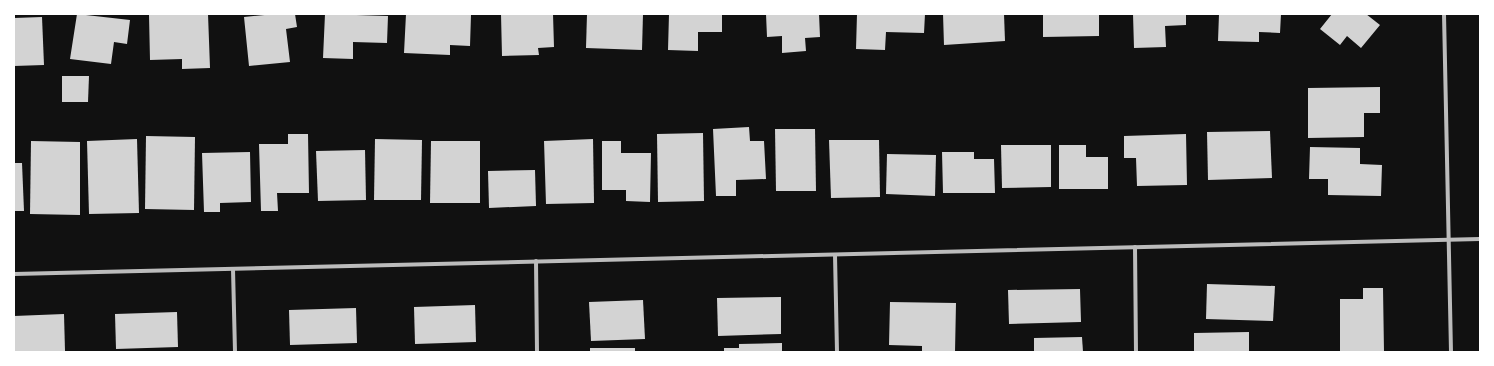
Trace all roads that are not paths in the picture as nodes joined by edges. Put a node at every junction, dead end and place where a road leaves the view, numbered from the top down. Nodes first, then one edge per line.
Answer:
1 (1444, 14) edge
2 (1449, 239) junction
3 (1480, 239) edge
4 (1135, 247) junction
5 (835, 255) junction
6 (536, 262) junction
7 (234, 269) junction
8 (14, 274) edge
9 (235, 352) edge
10 (537, 352) edge
11 (837, 352) edge
12 (1136, 352) edge
13 (1450, 352) edge

1 - 2 street
2 - 3 street
2 - 4 street
2 - 13 street
4 - 5 street
4 - 12 street
5 - 6 street
5 - 11 street
6 - 7 street
6 - 10 street
7 - 8 street
7 - 9 street

